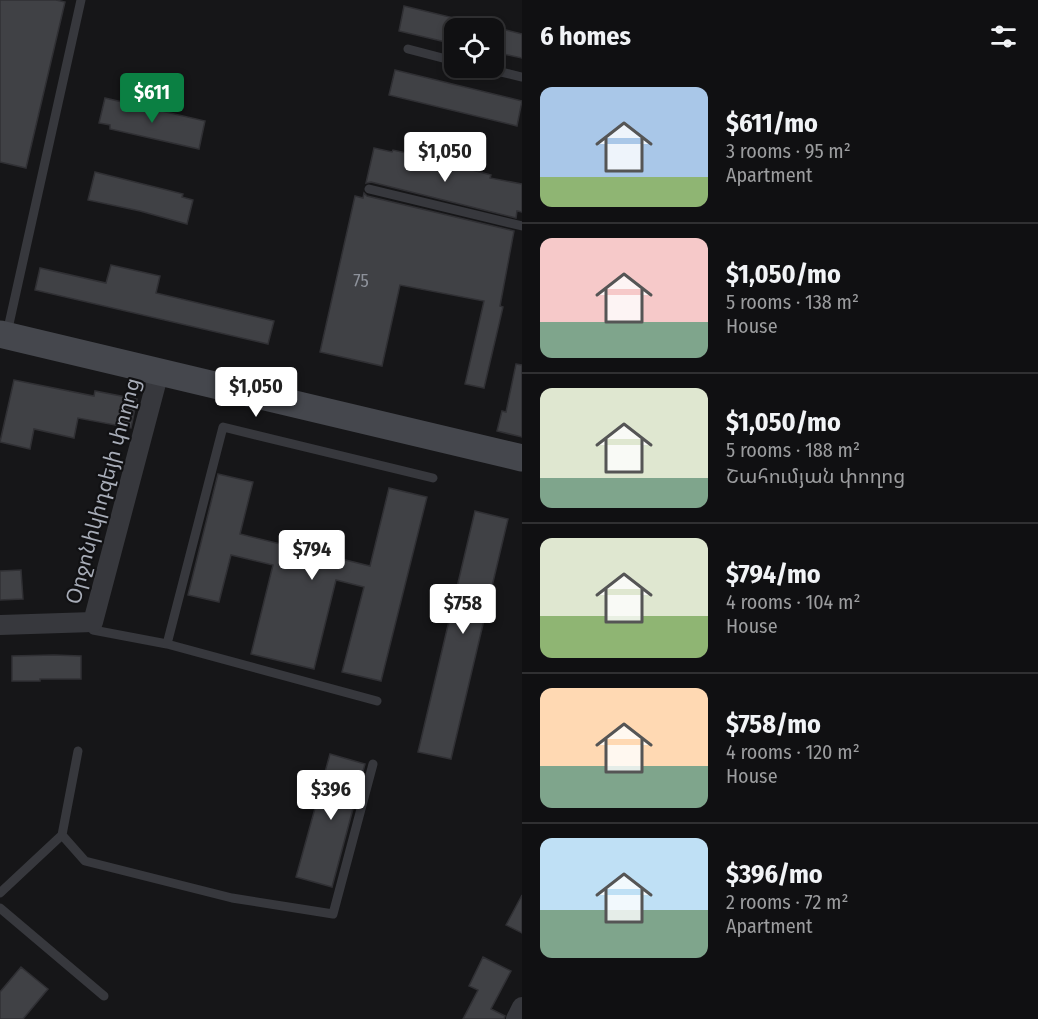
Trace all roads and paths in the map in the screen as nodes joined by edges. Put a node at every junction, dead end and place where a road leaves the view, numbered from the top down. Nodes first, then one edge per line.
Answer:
1 (81, 0) edge
2 (408, 50) dead end
3 (444, 58) edge
4 (504, 72) edge
5 (522, 76) edge
6 (369, 189) dead end
7 (522, 226) edge
8 (3, 335) edge
9 (159, 372) junction
10 (522, 458) edge
11 (433, 478) dead end
12 (0, 625) edge
13 (93, 626) junction
14 (167, 644) junction
15 (376, 701) dead end
16 (78, 751) dead end
17 (373, 764) dead end
18 (62, 835) junction
19 (0, 893) edge
20 (0, 908) edge
21 (104, 996) dead end

1 - 8 lane
2 - 3 lane
4 - 5 lane
6 - 7 lane
8 - 9 main road
9 - 10 main road
9 - 13 street, Օրջոնիկիդզեյի փողոց
11 - 14 lane
12 - 13 street
13 - 14 lane
14 - 15 lane
16 - 18 lane
17 - 18 lane
18 - 19 lane
20 - 21 lane

